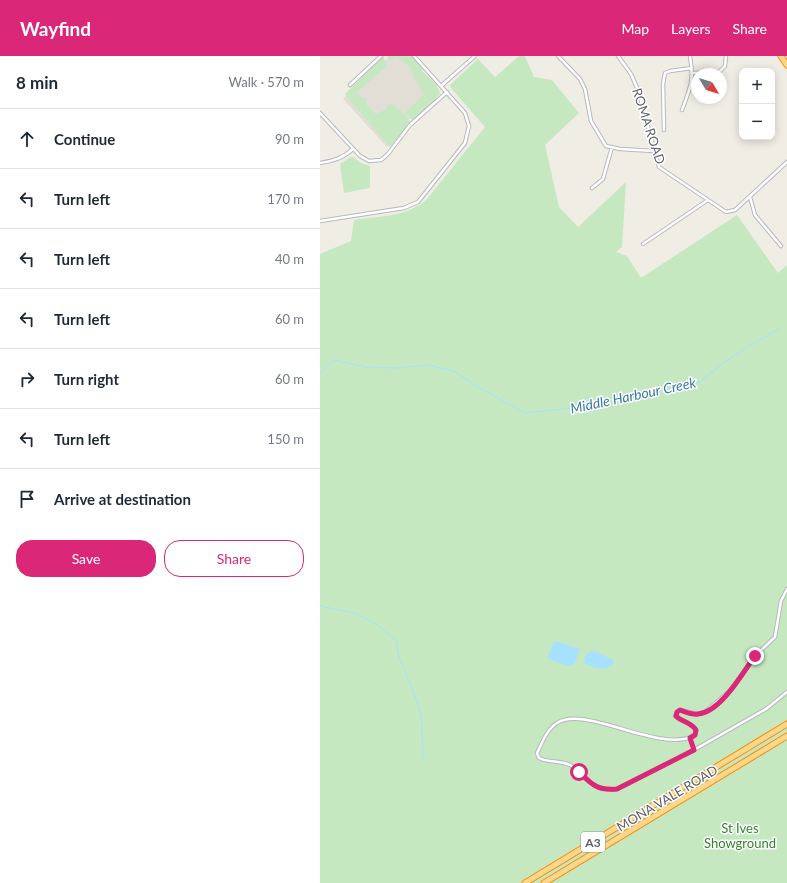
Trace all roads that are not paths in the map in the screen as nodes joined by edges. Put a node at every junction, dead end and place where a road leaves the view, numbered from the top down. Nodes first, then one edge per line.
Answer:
1 (381, 56) edge
2 (414, 56) edge
3 (475, 56) edge
4 (558, 56) edge
5 (618, 56) edge
6 (690, 56) edge
7 (726, 56) edge
8 (780, 56) edge
9 (787, 65) edge
10 (691, 68) edge
11 (692, 68) edge
12 (723, 68) edge
13 (350, 85) dead end
14 (441, 86) junction
15 (691, 87) edge
16 (447, 92) junction
17 (682, 110) dead end
18 (320, 113) edge
19 (664, 130) dead end
20 (612, 147) junction
21 (353, 149) junction
22 (654, 151) junction
23 (787, 162) edge
24 (320, 163) edge
25 (592, 188) dead end
26 (750, 197) junction
27 (708, 200) junction
28 (320, 221) edge
29 (643, 244) dead end
30 (781, 246) dead end
31 (787, 589) edge
32 (787, 692) edge
33 (787, 724) edge
34 (787, 736) edge
35 (690, 738) junction
36 (694, 750) junction
37 (525, 883) edge
38 (544, 883) edge

1 - 13 street
2 - 14 street
3 - 14 street
4 - 20 street
5 - 22 street, ROMA ROAD
6 - 11 street
7 - 12 street
8 - 9 highway
10 - 19 street
14 - 16 street
15 - 17 street
16 - 21 street
16 - 28 street
18 - 21 street
20 - 22 street
20 - 25 street
21 - 24 street
22 - 27 street, ROMA ROAD
23 - 26 street
26 - 27 street, ROMA ROAD
26 - 30 street
27 - 29 street
31 - 35 street
32 - 36 street
33 - 37 highway, MONA VALE ROAD / A3
34 - 38 highway, MONA VALE ROAD / A3
35 - 36 street
35 - 36 street

